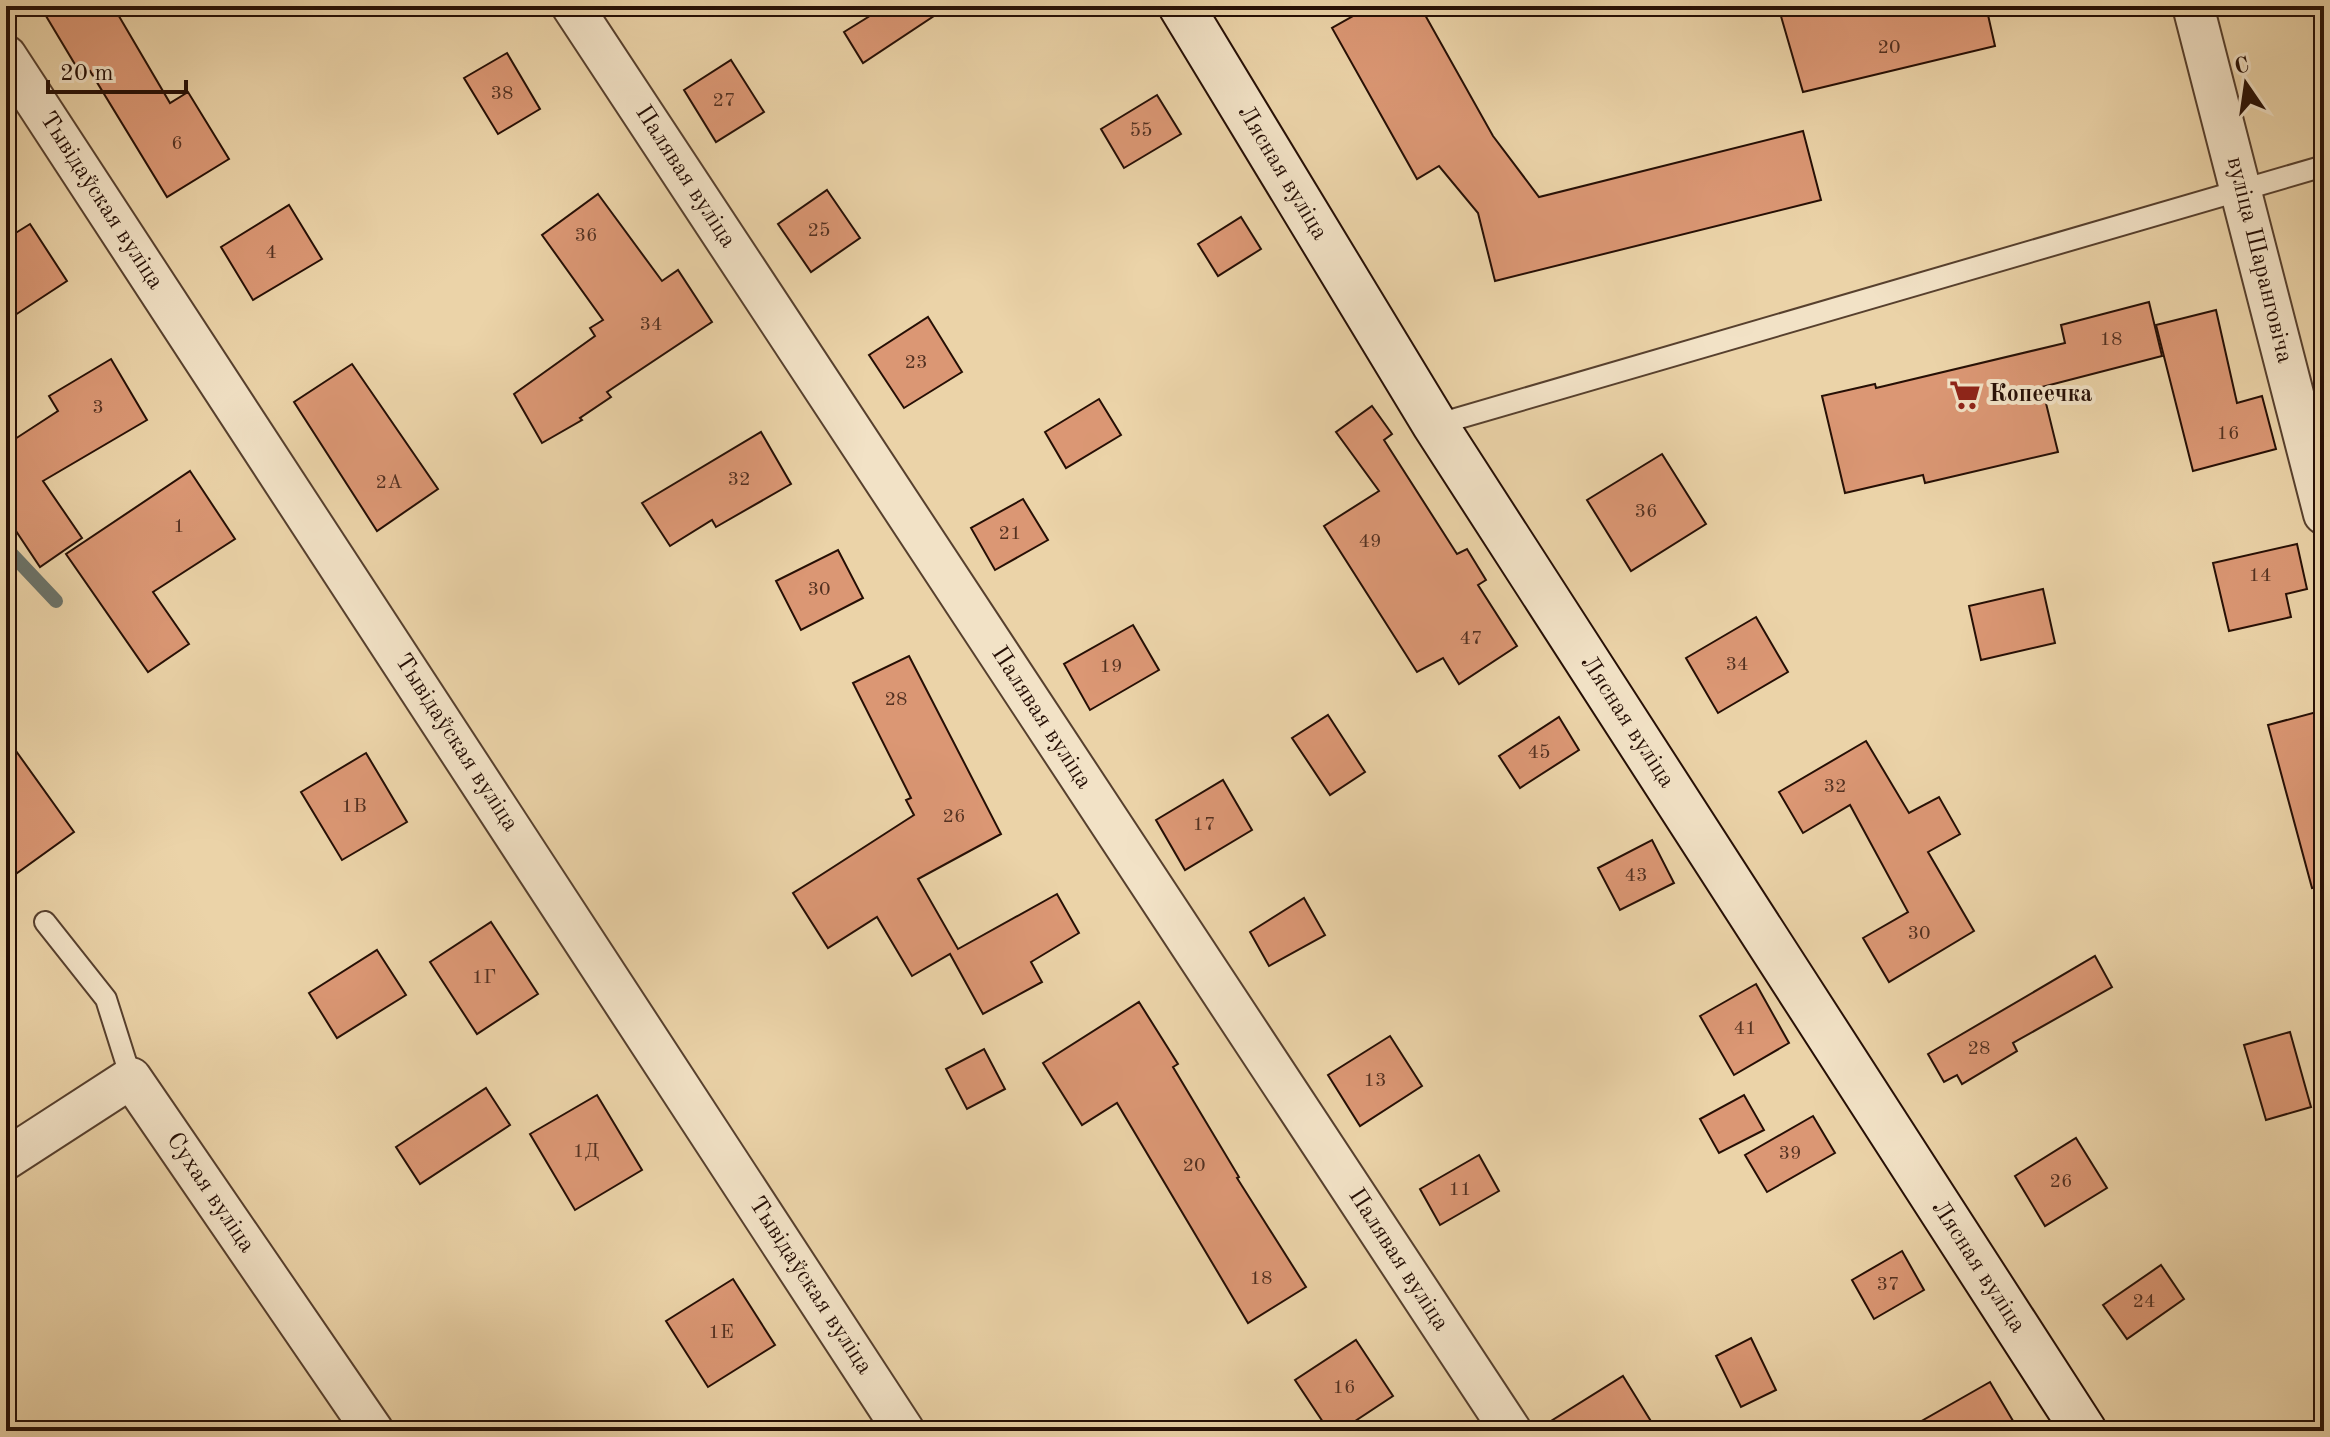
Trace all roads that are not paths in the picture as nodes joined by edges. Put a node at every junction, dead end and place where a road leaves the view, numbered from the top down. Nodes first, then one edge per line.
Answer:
1 (572, 6) edge
2 (1181, 6) edge
3 (2193, 6) edge
4 (6, 56) edge
5 (2324, 166) edge
6 (2240, 189) junction
7 (1435, 425) junction
8 (2324, 514) edge
9 (45, 922) dead end
10 (131, 1078) junction
11 (6, 1159) edge
12 (373, 1431) edge
13 (904, 1431) edge
14 (1511, 1431) edge
15 (2084, 1431) edge

1 - 14 street, Палявая вуліца
2 - 7 main road, Лясная вуліца
3 - 6 street, вуліца Шаранговіча
4 - 13 street, Тывідаўская вуліца
5 - 6 lane
6 - 7 lane
6 - 8 street, вуліца Шаранговіча
7 - 15 main road, Лясная вуліца
9 - 10 lane
10 - 11 street
10 - 12 street, Сухая вуліца

